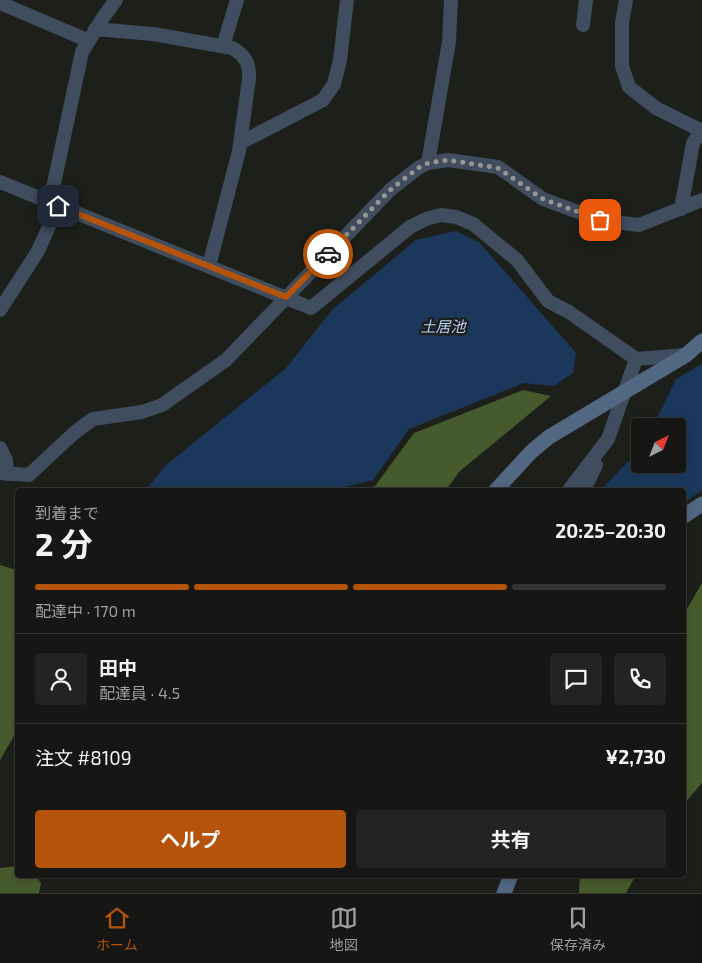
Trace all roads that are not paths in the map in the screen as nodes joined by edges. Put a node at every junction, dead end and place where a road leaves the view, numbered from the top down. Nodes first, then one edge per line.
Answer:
1 (116, 0) edge
2 (237, 0) edge
3 (347, 0) edge
4 (451, 0) edge
5 (586, 0) edge
6 (626, 0) edge
7 (0, 3) edge
8 (583, 25) dead end
9 (91, 35) junction
10 (223, 46) junction
11 (702, 131) edge
12 (240, 143) junction
13 (428, 163) junction
14 (0, 182) edge
15 (702, 200) edge
16 (54, 204) junction
17 (681, 209) junction
18 (209, 266) junction
19 (286, 297) junction
20 (0, 309) edge
21 (702, 341) edge
22 (686, 354) junction
23 (636, 359) junction
24 (624, 393) junction
25 (608, 439) junction
26 (0, 448) edge
27 (4, 473) edge
28 (498, 488) edge
29 (571, 488) edge
30 (585, 488) edge
31 (702, 504) edge
32 (686, 515) edge
33 (509, 878) edge
34 (504, 893) edge

1 - 9 street
2 - 10 street
3 - 12 street
4 - 13 street
5 - 8 street
6 - 11 street
7 - 9 street
9 - 10 street
9 - 16 street
10 - 12 street
11 - 17 street
12 - 18 street
13 - 17 street
13 - 19 street
14 - 16 street
15 - 17 street
16 - 18 street
16 - 20 street
18 - 19 street
19 - 23 street
19 - 27 street
21 - 22 street
22 - 23 street
22 - 24 street
23 - 24 street
24 - 25 street
24 - 28 street
25 - 29 street
25 - 30 street
26 - 27 street
31 - 32 street
33 - 34 street

